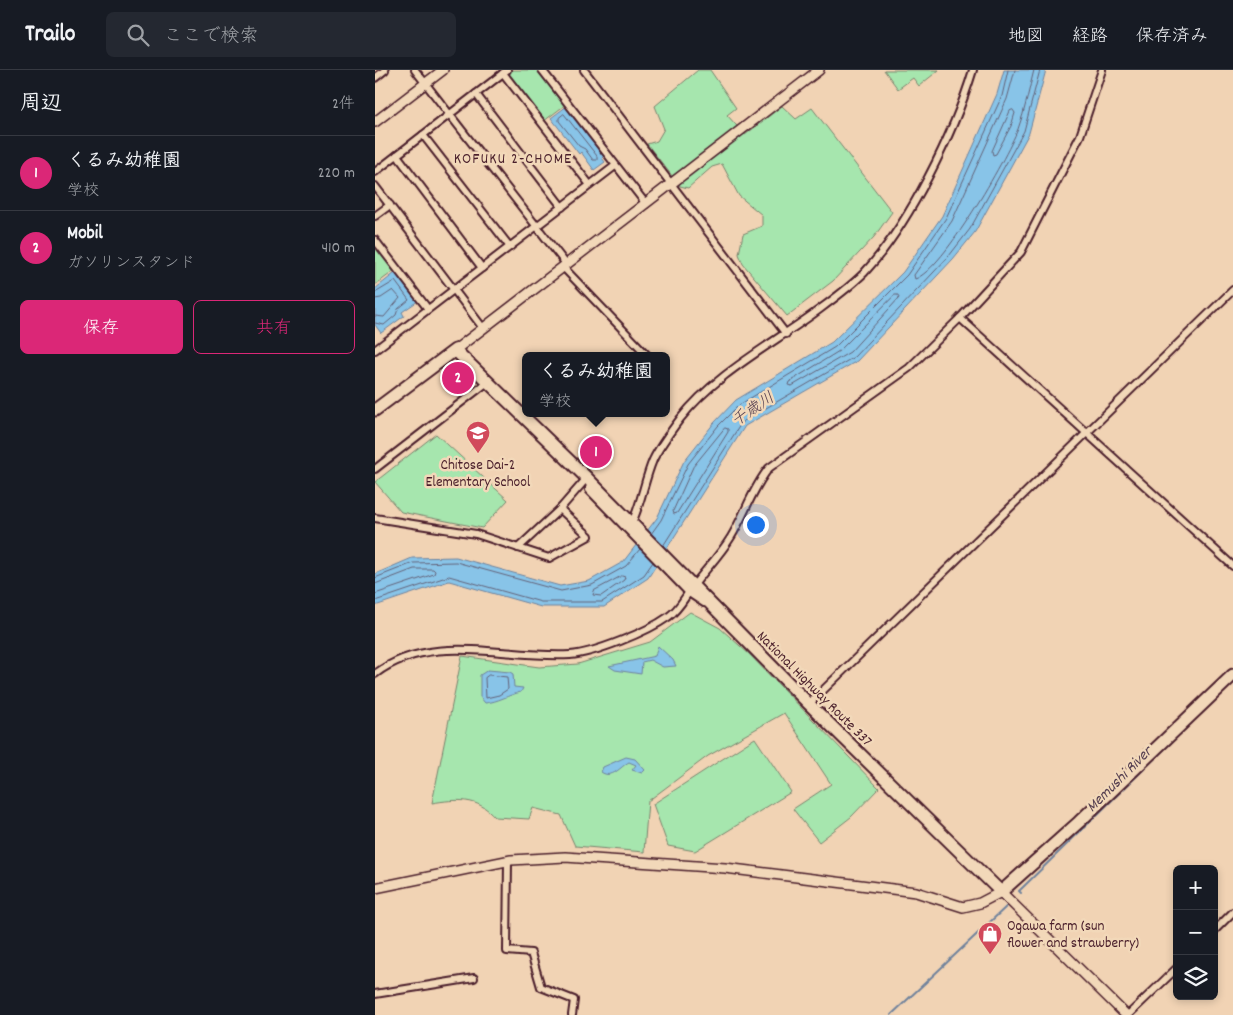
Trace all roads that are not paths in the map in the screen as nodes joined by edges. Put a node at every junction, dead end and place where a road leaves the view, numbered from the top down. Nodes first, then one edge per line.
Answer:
1 (385, 70) edge
2 (415, 70) edge
3 (443, 70) edge
4 (542, 70) edge
5 (584, 70) edge
6 (819, 70) edge
7 (973, 70) edge
8 (1102, 70) edge
9 (505, 72) edge
10 (376, 75) edge
11 (425, 83) junction
12 (476, 94) junction
13 (449, 115) junction
14 (375, 122) edge
15 (423, 135) junction
16 (397, 155) junction
17 (615, 166) junction
18 (375, 172) edge
19 (670, 184) junction
20 (590, 185) junction
21 (375, 186) edge
22 (646, 204) junction
23 (390, 205) junction
24 (562, 207) junction
25 (375, 216) edge
26 (536, 227) junction
27 (375, 240) edge
28 (510, 247) junction
29 (564, 266) junction
30 (482, 268) junction
31 (455, 289) junction
32 (1233, 290) edge
33 (428, 310) junction
34 (960, 318) junction
35 (483, 328) junction
36 (786, 334) junction
37 (376, 346) edge
38 (455, 350) junction
39 (643, 352) edge
40 (489, 381) junction
41 (376, 407) edge
42 (522, 414) edge
43 (525, 417) edge
44 (1088, 433) junction
45 (375, 469) edge
46 (588, 481) junction
47 (560, 509) junction
48 (375, 518) edge
49 (625, 519) junction
50 (518, 548) junction
51 (1233, 566) edge
52 (691, 589) junction
53 (375, 674) edge
54 (1233, 675) edge
55 (809, 704) junction
56 (508, 861) junction
57 (375, 888) edge
58 (1001, 892) junction
59 (1233, 912) edge
60 (1218, 927) edge
61 (1173, 972) edge
62 (475, 978) dead end
63 (375, 994) edge
64 (573, 1015) edge
65 (1127, 1015) edge

1 - 10 street
2 - 11 street
3 - 11 street
4 - 17 street
5 - 19 street
6 - 19 street
7 - 36 street
8 - 34 street
9 - 12 street
9 - 20 street
11 - 13 street
11 - 14 street
12 - 13 street
12 - 24 street
13 - 15 street
13 - 26 street
15 - 16 street
15 - 28 street
16 - 18 street
16 - 30 street
17 - 20 street
17 - 22 street
19 - 22 street
19 - 36 street
20 - 24 street
21 - 23 street
22 - 29 street
23 - 25 street
23 - 31 street
24 - 26 street
26 - 28 street
26 - 29 street
27 - 33 street
28 - 30 street
29 - 35 street
29 - 39 street
30 - 31 street
31 - 33 street
31 - 35 street
32 - 44 street
33 - 37 street
34 - 44 street
34 - 52 street
35 - 38 street
36 - 49 street
38 - 40 highway, National Highway Route 337
38 - 41 highway
40 - 42 highway, National Highway Route 337
40 - 45 street
43 - 46 highway, National Highway Route 337
44 - 51 street
44 - 55 street
46 - 47 street
46 - 49 highway, National Highway Route 337
47 - 50 street
47 - 50 street
48 - 50 street
49 - 52 highway, National Highway Route 337
52 - 53 street
52 - 55 highway, National Highway Route 337
54 - 58 highway
55 - 58 highway, National Highway Route 337
56 - 57 street
56 - 58 street
56 - 64 street
58 - 65 street
59 - 60 street
61 - 65 street
62 - 63 street

